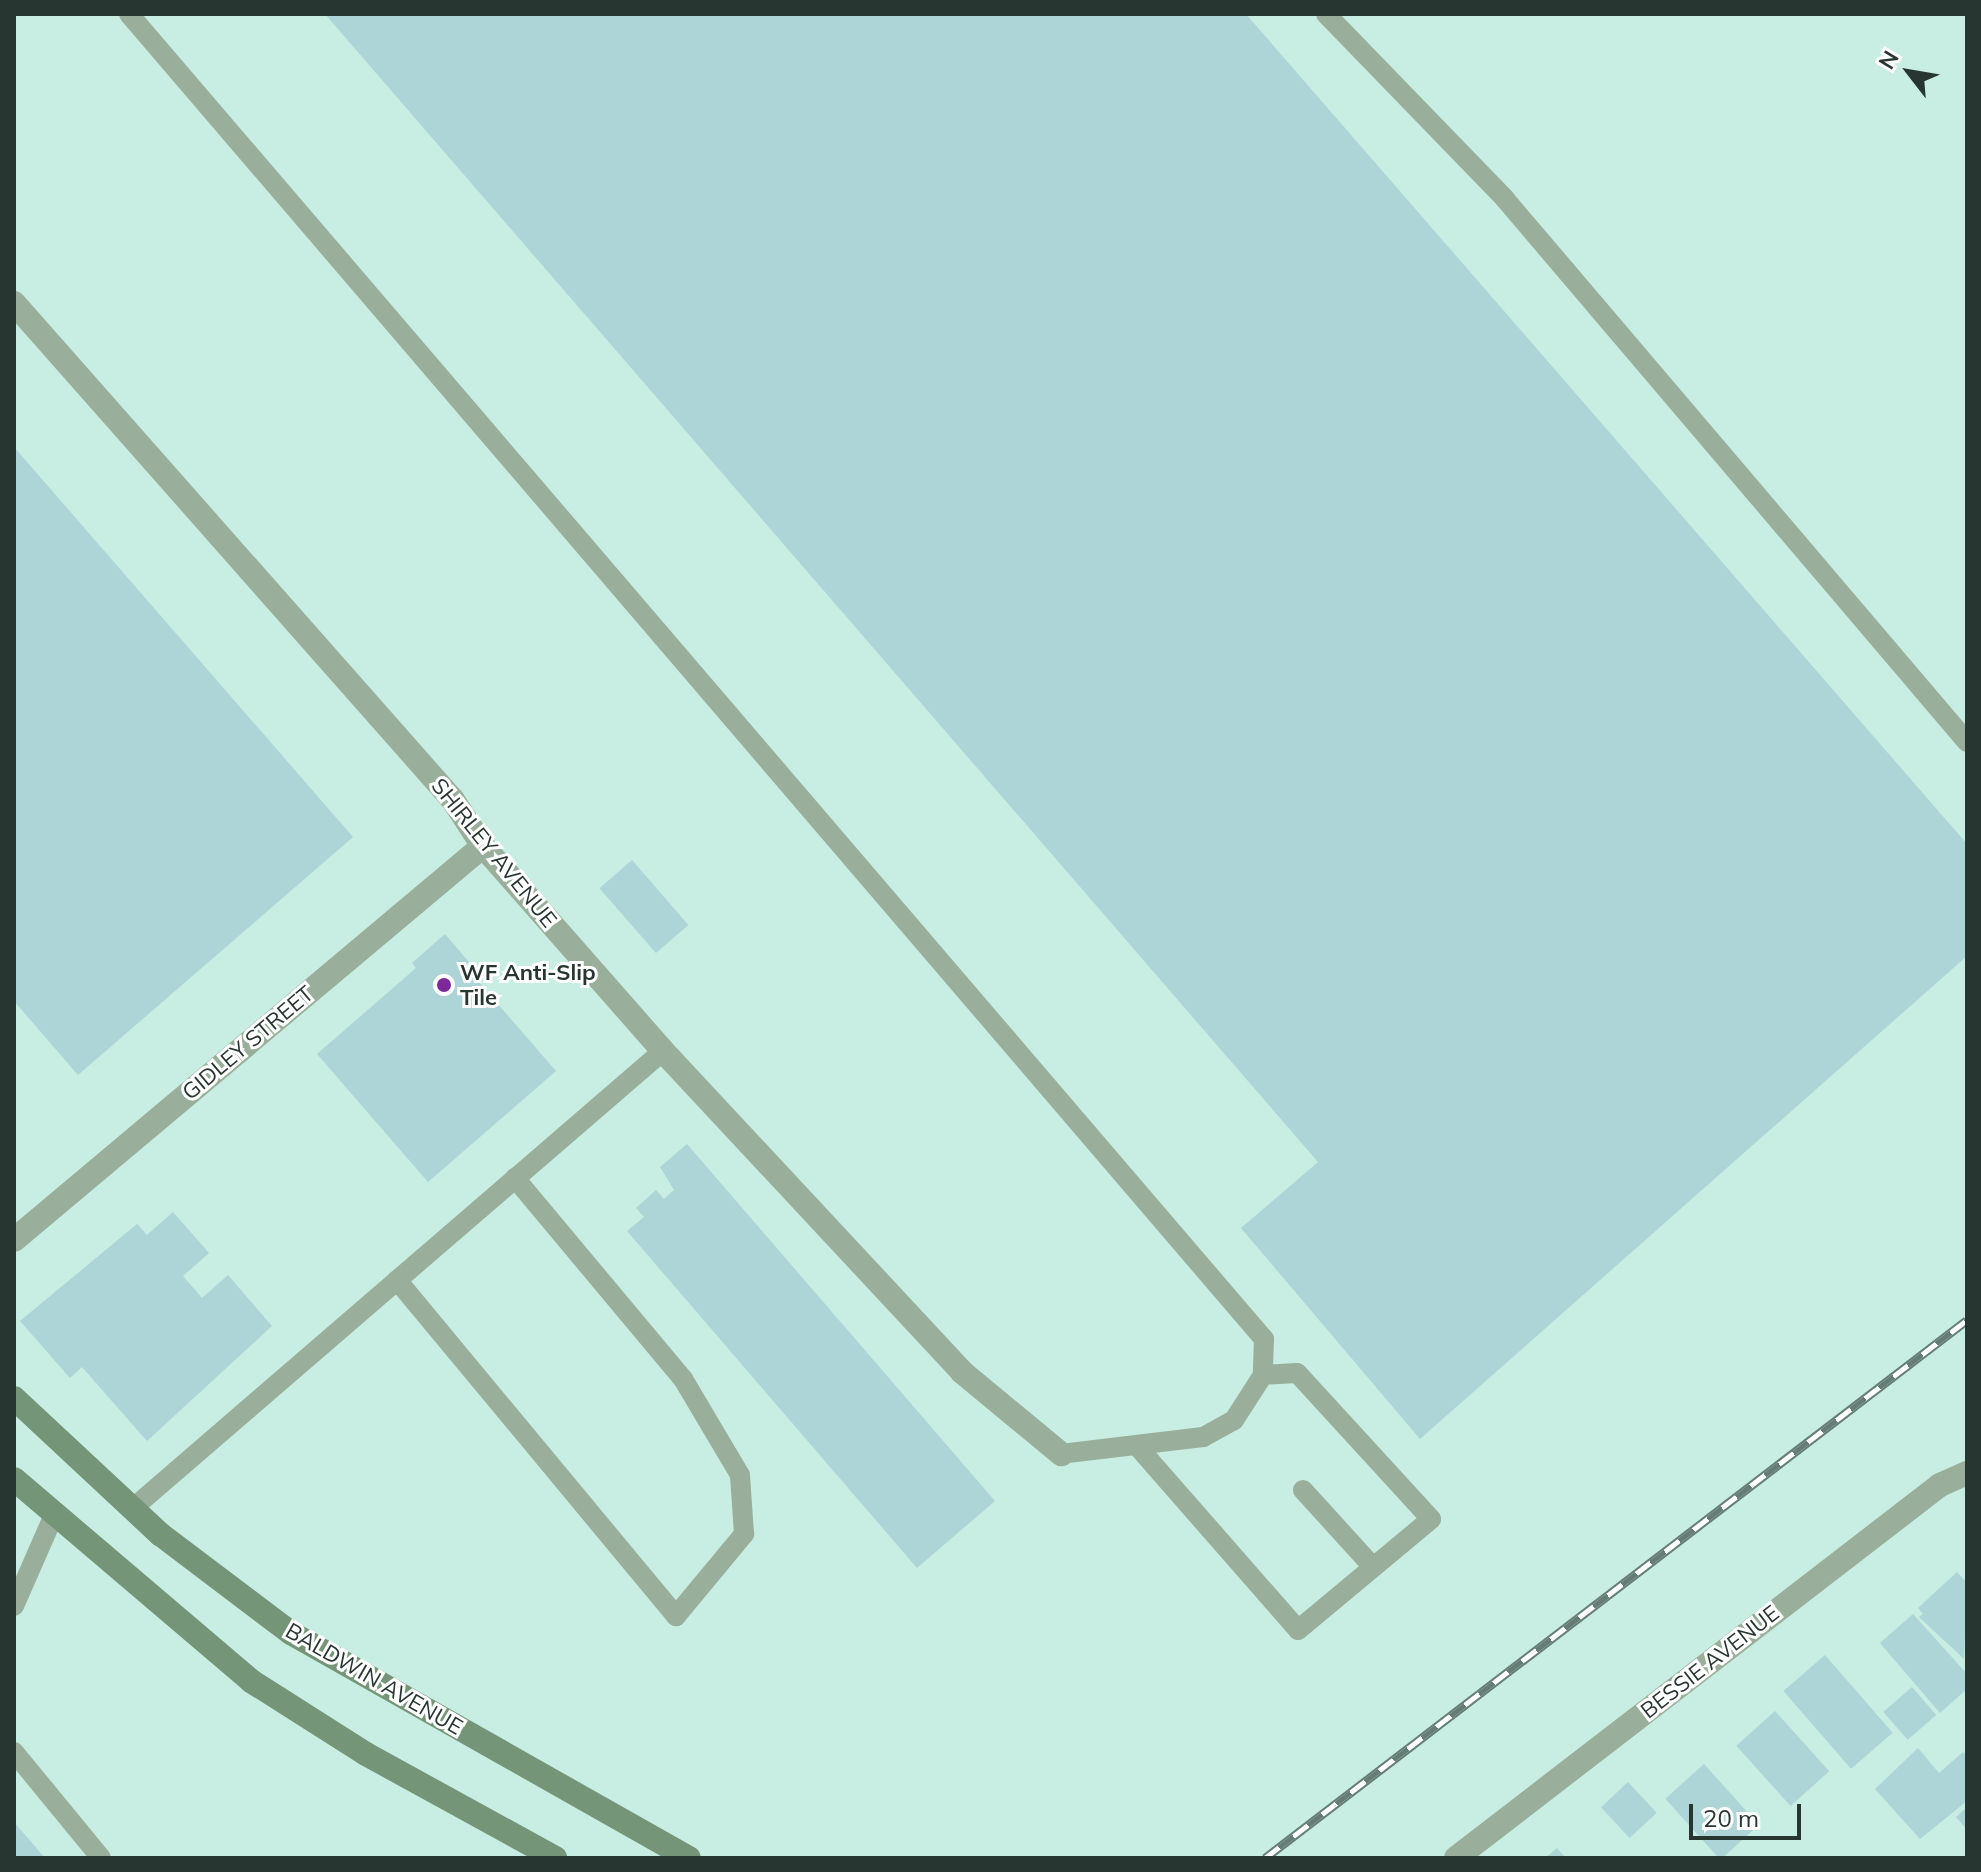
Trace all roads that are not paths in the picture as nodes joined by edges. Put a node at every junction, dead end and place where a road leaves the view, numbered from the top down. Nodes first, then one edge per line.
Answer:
1 (129, 14) edge
2 (1326, 14) edge
3 (14, 303) edge
4 (1967, 742) edge
5 (483, 846) junction
6 (663, 1051) junction
7 (515, 1178) junction
8 (14, 1240) edge
9 (397, 1280) junction
10 (1263, 1375) junction
11 (14, 1398) edge
12 (1138, 1447) junction
13 (1061, 1454) joint
14 (1967, 1473) edge
15 (14, 1479) edge
16 (1303, 1490) dead end
17 (132, 1509) junction
18 (54, 1515) junction
19 (1373, 1567) junction
20 (14, 1606) edge
21 (14, 1752) edge
22 (101, 1858) edge
23 (555, 1858) edge
24 (689, 1858) edge
25 (1456, 1858) edge

1 - 10 lane
2 - 4 lane
3 - 5 street, SHIRLEY AVENUE
5 - 6 street, SHIRLEY AVENUE
5 - 8 street, GIDLEY STREET
6 - 7 lane
6 - 13 street, SHIRLEY AVENUE
7 - 9 lane
7 - 9 lane
9 - 17 lane
10 - 12 lane
10 - 19 lane
11 - 17 main road, BALDWIN AVENUE
12 - 13 lane
12 - 19 lane
14 - 25 street, BESSIE AVENUE
15 - 18 main road
16 - 19 lane
17 - 24 main road, BALDWIN AVENUE
18 - 20 lane
18 - 23 main road
21 - 22 lane

